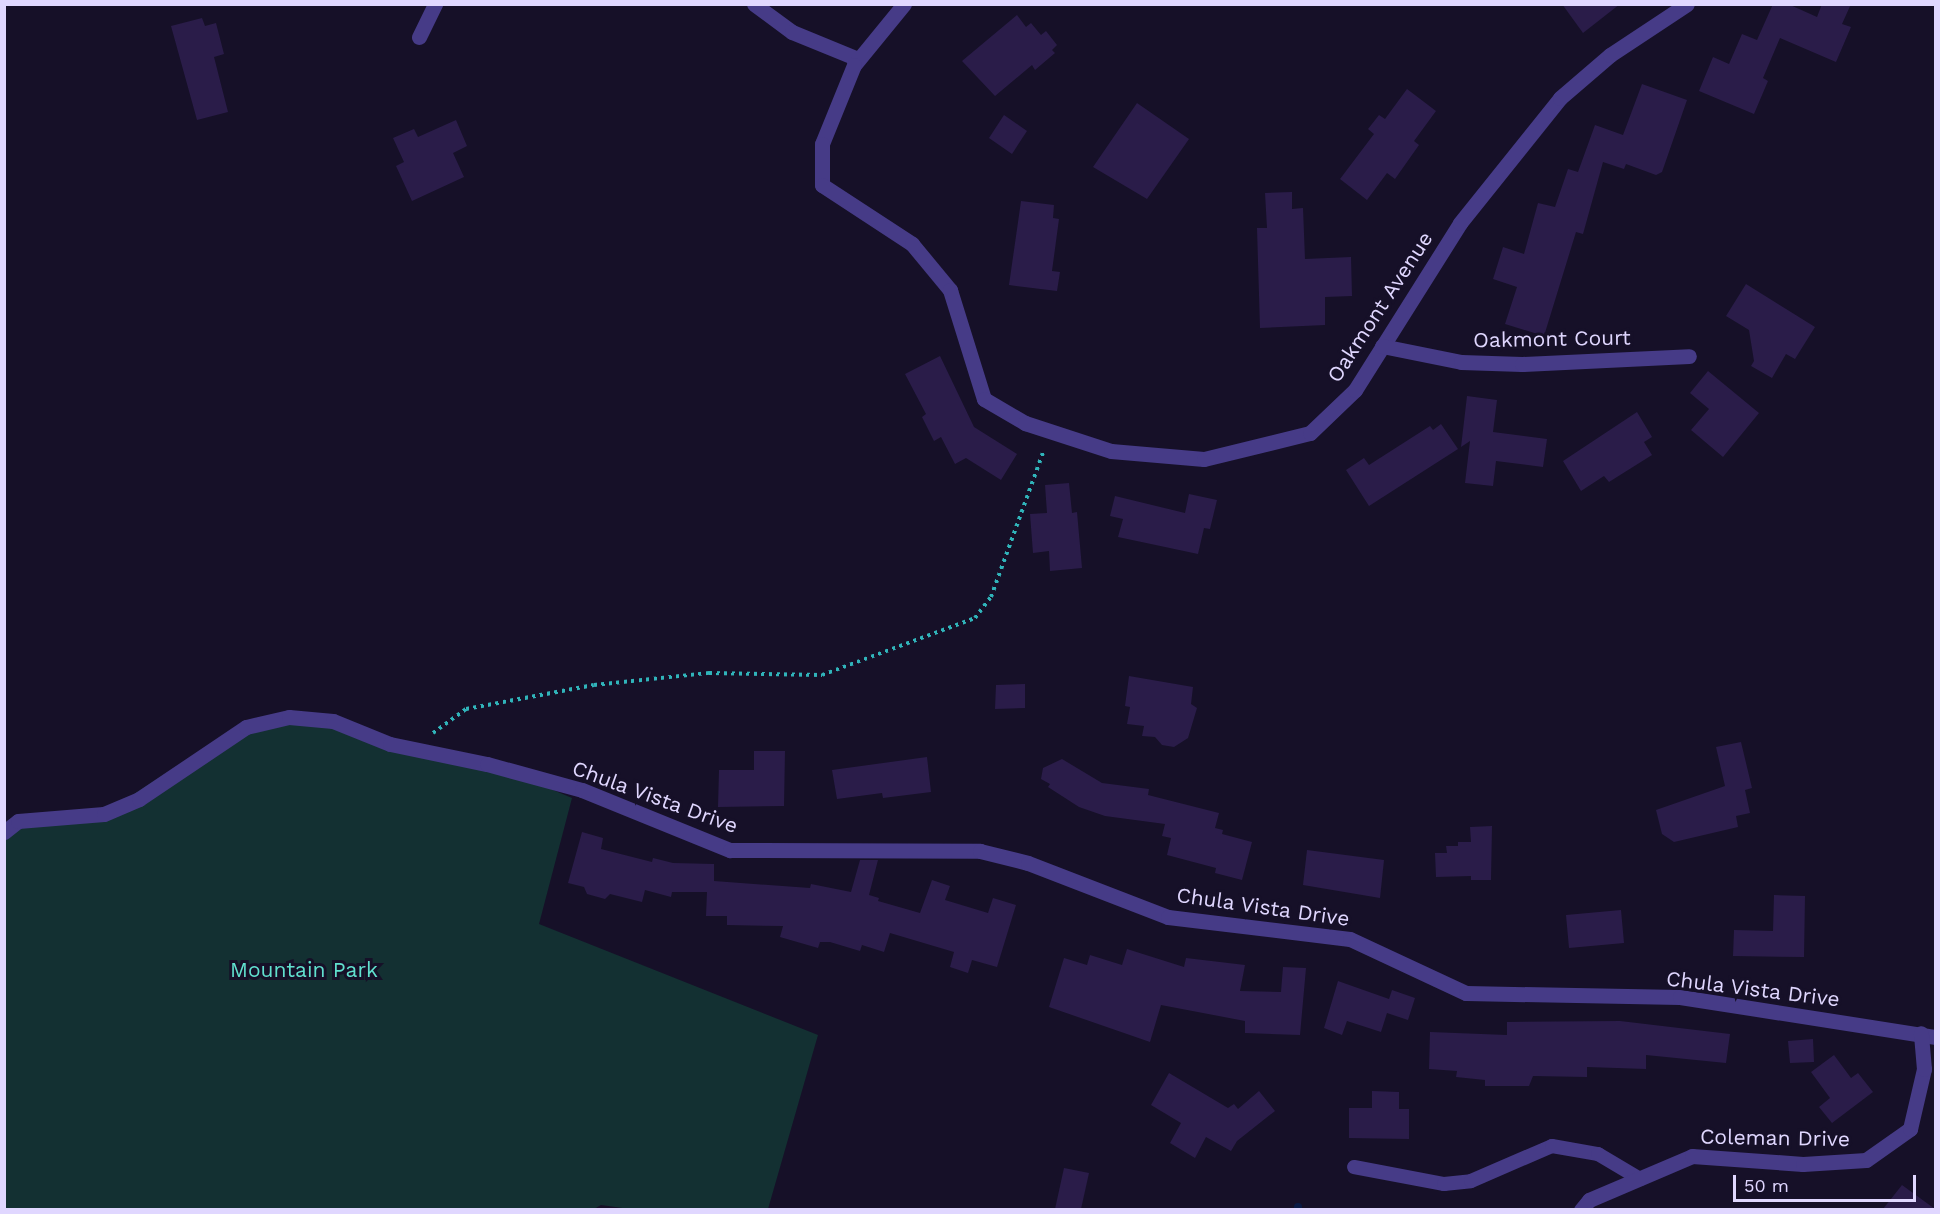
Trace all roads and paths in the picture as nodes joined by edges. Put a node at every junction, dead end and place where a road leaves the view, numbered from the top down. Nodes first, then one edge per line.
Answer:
1 (435, 4) edge
2 (754, 4) edge
3 (904, 4) edge
4 (1688, 4) edge
5 (419, 37) dead end
6 (858, 59) junction
7 (1382, 346) junction
8 (1689, 356) dead end
9 (1051, 432) junction
10 (411, 749) junction
11 (4, 832) edge
12 (1928, 1035) edge
13 (1354, 1167) dead end
14 (1640, 1179) junction
15 (1581, 1209) edge

1 - 5 street
2 - 6 street
3 - 6 street, Oakmont Avenue
4 - 7 street, Oakmont Avenue
6 - 9 street, Oakmont Avenue
7 - 8 street, Oakmont Court
7 - 9 street, Oakmont Avenue
9 - 10 path
10 - 11 street, Chula Vista Drive
10 - 12 street, Chula Vista Drive
12 - 14 street, Coleman Drive
13 - 14 lane
14 - 15 street, Coleman Drive

